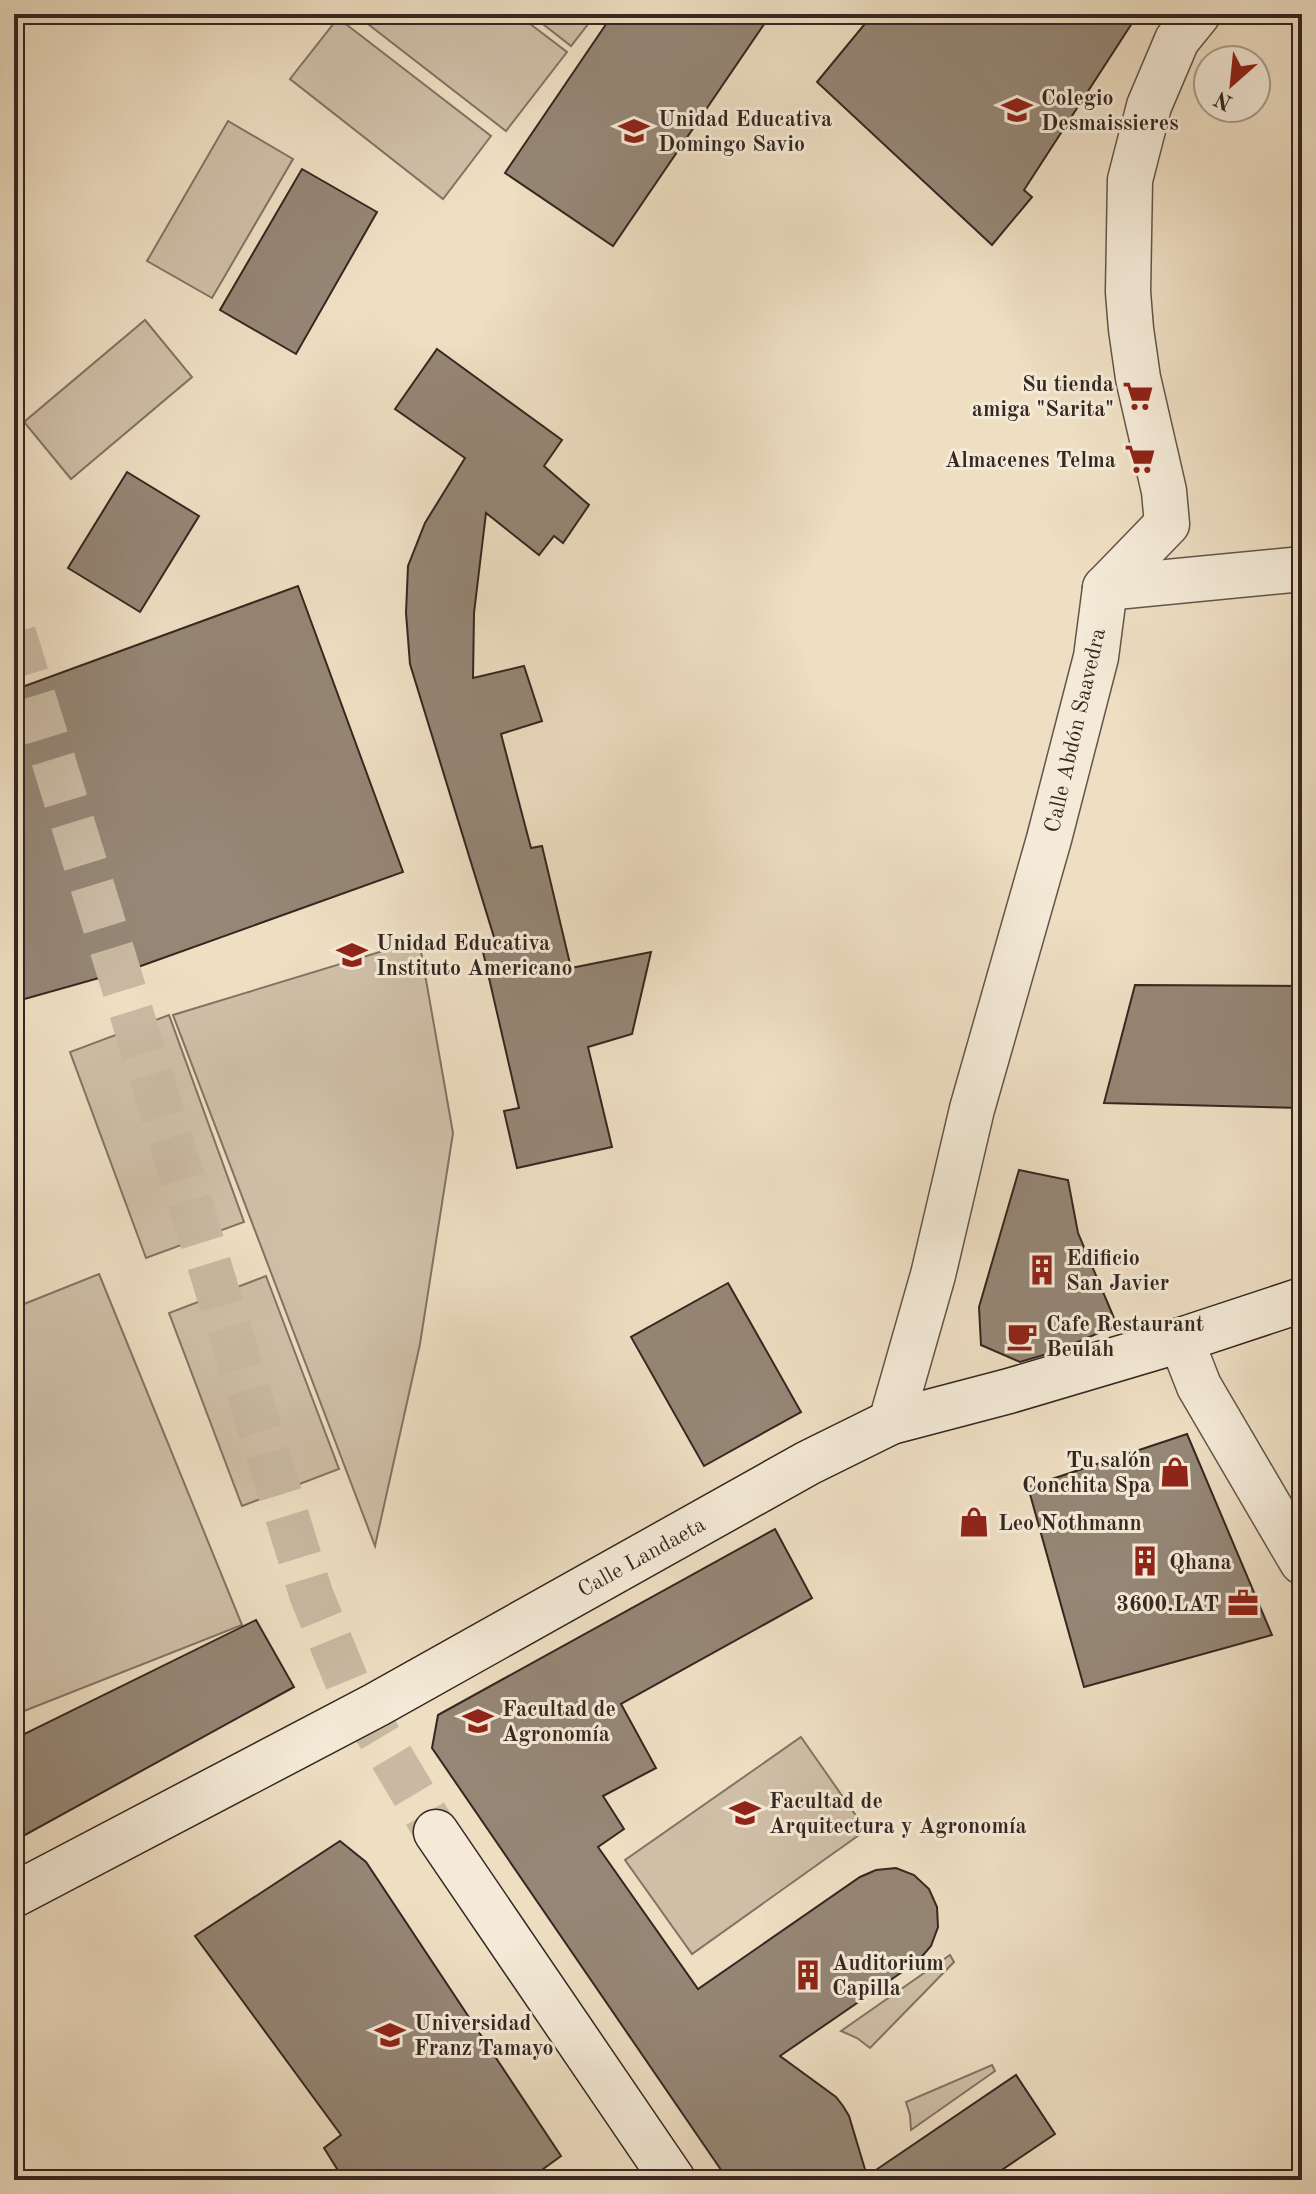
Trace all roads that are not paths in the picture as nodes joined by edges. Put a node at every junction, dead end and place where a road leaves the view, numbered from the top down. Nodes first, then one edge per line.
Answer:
1 (1198, 14) edge
2 (1302, 569) edge
3 (1105, 588) junction
4 (1302, 1300) edge
5 (1181, 1340) junction
6 (891, 1422) junction
7 (1302, 1562) edge
8 (436, 1832) tunnel mouth
9 (14, 1895) edge
10 (673, 2180) edge

1 - 3 street
2 - 3 street
3 - 6 street, Calle Abdón Saavedra
4 - 5 street, Calle Landaeta
5 - 6 street, Calle Landaeta
5 - 7 street
6 - 9 street, Calle Landaeta
8 - 10 street

